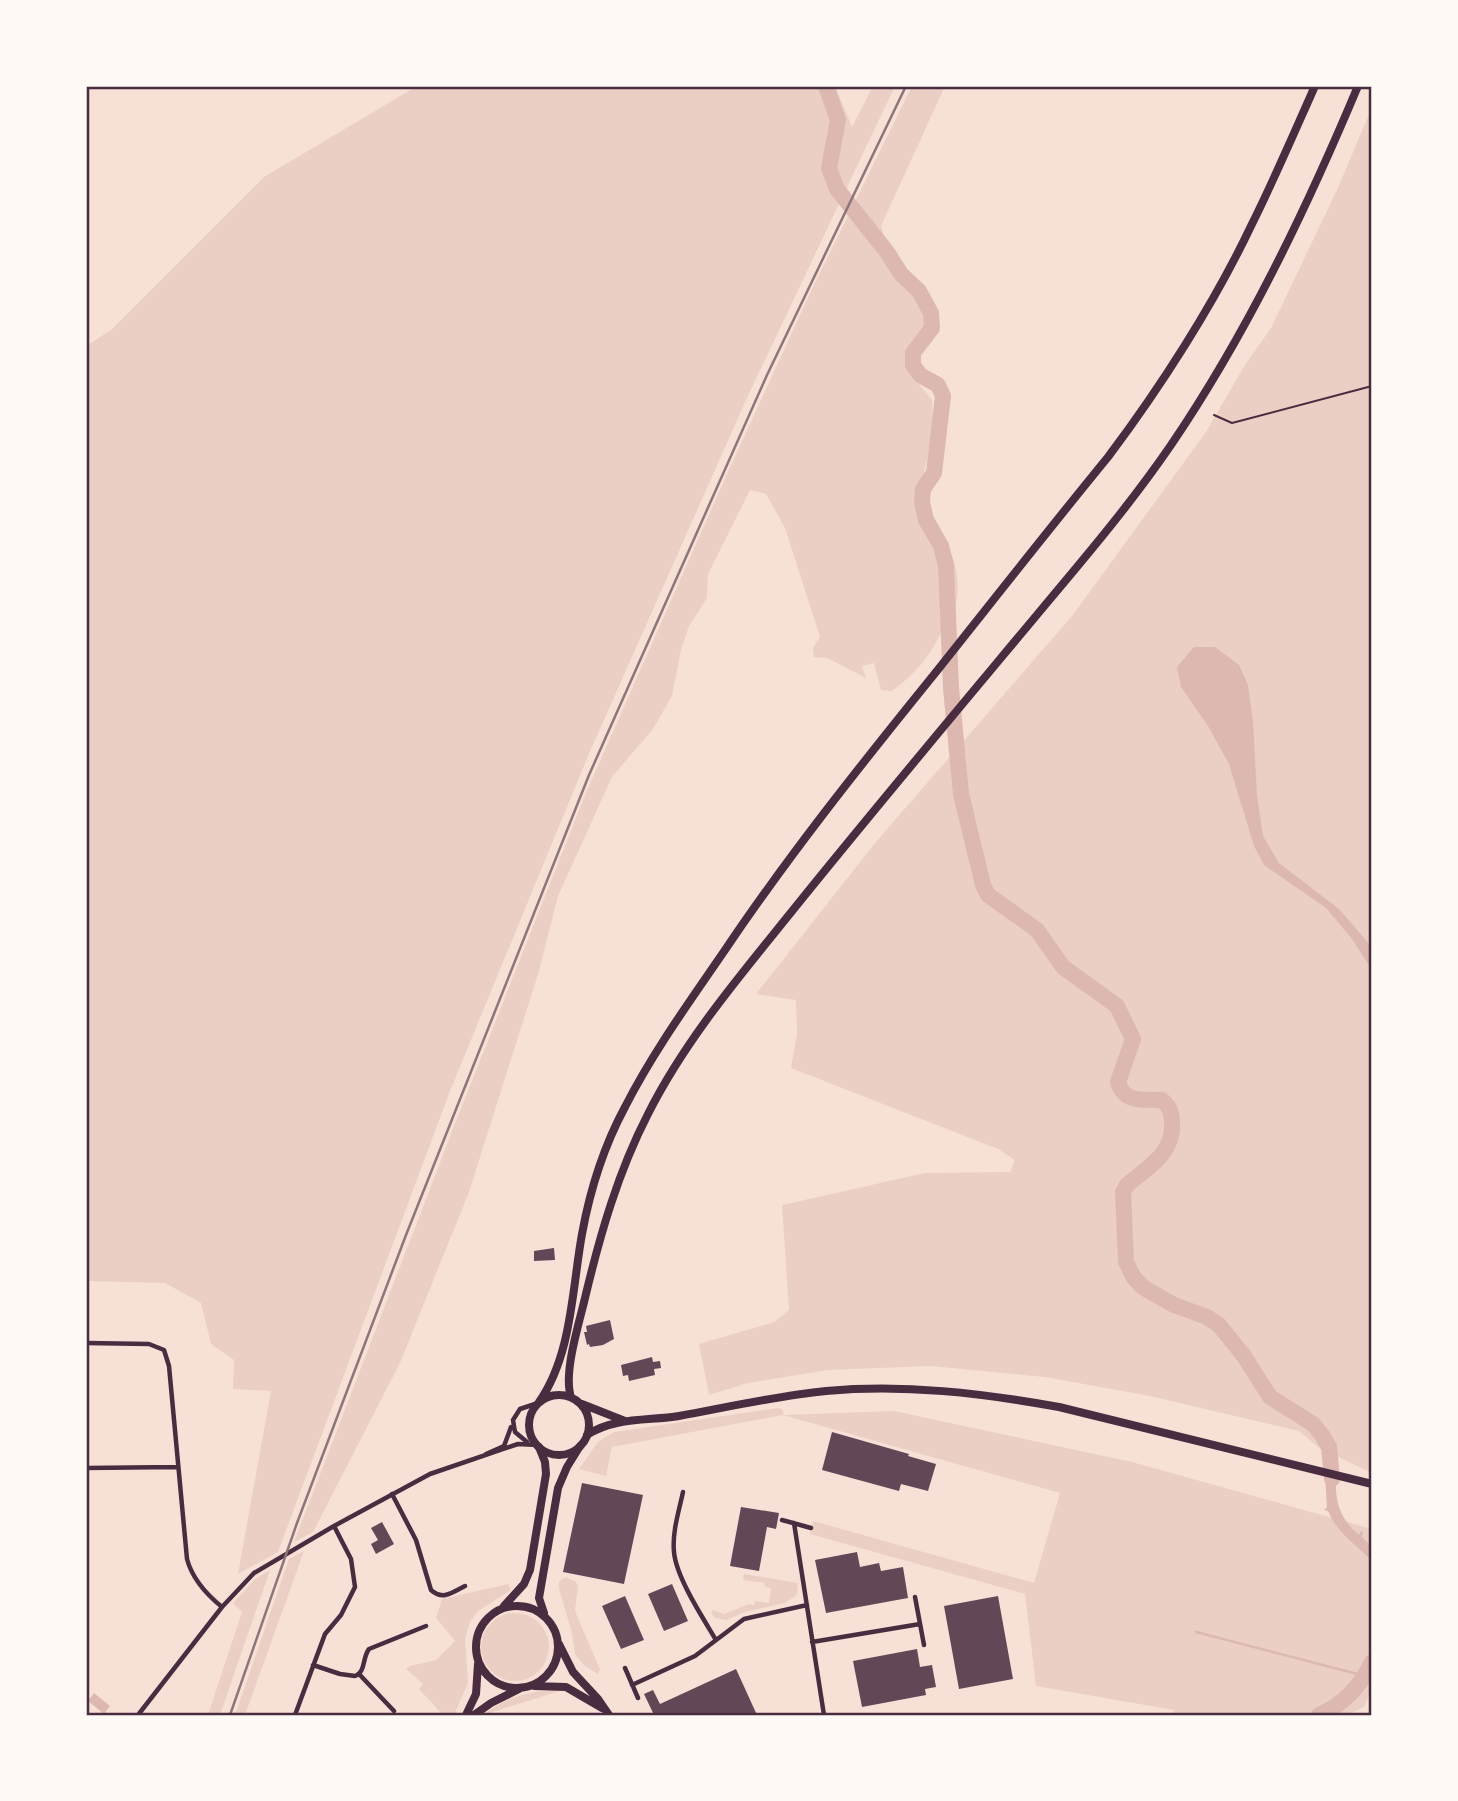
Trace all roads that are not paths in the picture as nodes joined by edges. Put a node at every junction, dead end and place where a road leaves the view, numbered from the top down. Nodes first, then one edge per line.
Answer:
1 (1315, 86) edge
2 (1358, 86) edge
3 (86, 1343) edge
4 (575, 1400) junction
5 (538, 1403) junction
6 (626, 1421) junction
7 (512, 1424) junction
8 (587, 1435) junction
9 (536, 1446) junction
10 (580, 1446) junction
11 (482, 1456) junction
12 (177, 1467) junction
13 (86, 1468) edge
14 (1372, 1483) edge
15 (682, 1492) dead end
16 (392, 1494) junction
17 (782, 1520) dead end
18 (794, 1523) junction
19 (334, 1526) junction
20 (811, 1528) dead end
21 (465, 1586) dead end
22 (915, 1597) dead end
23 (807, 1605) junction
24 (222, 1606) junction
25 (502, 1608) junction
26 (550, 1621) junction
27 (920, 1624) junction
28 (426, 1626) dead end
29 (557, 1638) junction
30 (716, 1640) junction
31 (812, 1642) junction
32 (924, 1645) dead end
33 (478, 1661) junction
34 (313, 1665) junction
35 (625, 1668) dead end
36 (359, 1674) junction
37 (632, 1685) junction
38 (525, 1687) junction
39 (638, 1698) dead end
40 (394, 1711) dead end
41 (606, 1712) edge
42 (138, 1715) edge
43 (295, 1715) edge
44 (466, 1715) edge
45 (474, 1715) edge
46 (824, 1715) edge

1 - 5 main road
2 - 4 main road
3 - 12 street
4 - 5 main road
4 - 6 main road
4 - 8 main road
5 - 7 street
5 - 9 main road
6 - 8 main road
6 - 14 main road
7 - 9 street
7 - 11 street
8 - 10 main road
9 - 10 main road
9 - 11 street
9 - 25 main road
10 - 26 main road
11 - 16 street
12 - 13 street
12 - 24 street
15 - 30 street
16 - 19 street
16 - 21 street
17 - 18 street
18 - 20 street
18 - 23 street
19 - 24 street
19 - 34 street
22 - 27 street
23 - 30 street
23 - 31 street
24 - 42 street
25 - 26 main road
25 - 33 main road
26 - 29 main road
27 - 31 street
27 - 32 street
28 - 36 street
29 - 38 main road
29 - 41 main road
30 - 37 street
31 - 46 street
33 - 38 main road
33 - 44 main road
34 - 36 street
34 - 43 street
35 - 37 street
36 - 40 street
37 - 39 street
38 - 41 main road
38 - 45 main road

